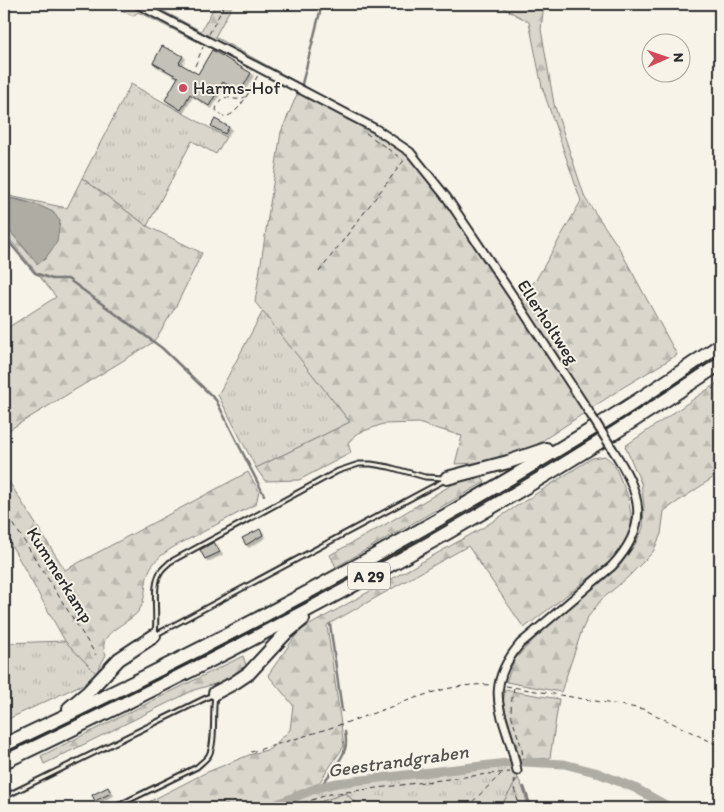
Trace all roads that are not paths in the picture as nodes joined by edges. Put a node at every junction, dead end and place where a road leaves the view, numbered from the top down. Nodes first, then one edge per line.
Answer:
1 (137, 4) edge
2 (720, 345) edge
3 (720, 364) edge
4 (583, 434) junction
5 (447, 478) junction
6 (326, 600) junction
7 (154, 636) junction
8 (216, 693) junction
9 (45, 726) junction
10 (4, 745) edge
11 (4, 762) edge
12 (517, 770) road end
13 (4, 797) edge
14 (113, 808) edge

1 - 12 street, Ellerholtweg, bridge
2 - 4 highway, A 29
3 - 6 highway, A 29
4 - 5 highway
4 - 9 highway, A 29
5 - 7 lane
5 - 7 lane
6 - 8 highway
6 - 11 highway, A 29
7 - 9 highway
8 - 13 lane
8 - 14 lane
9 - 10 highway, A 29

